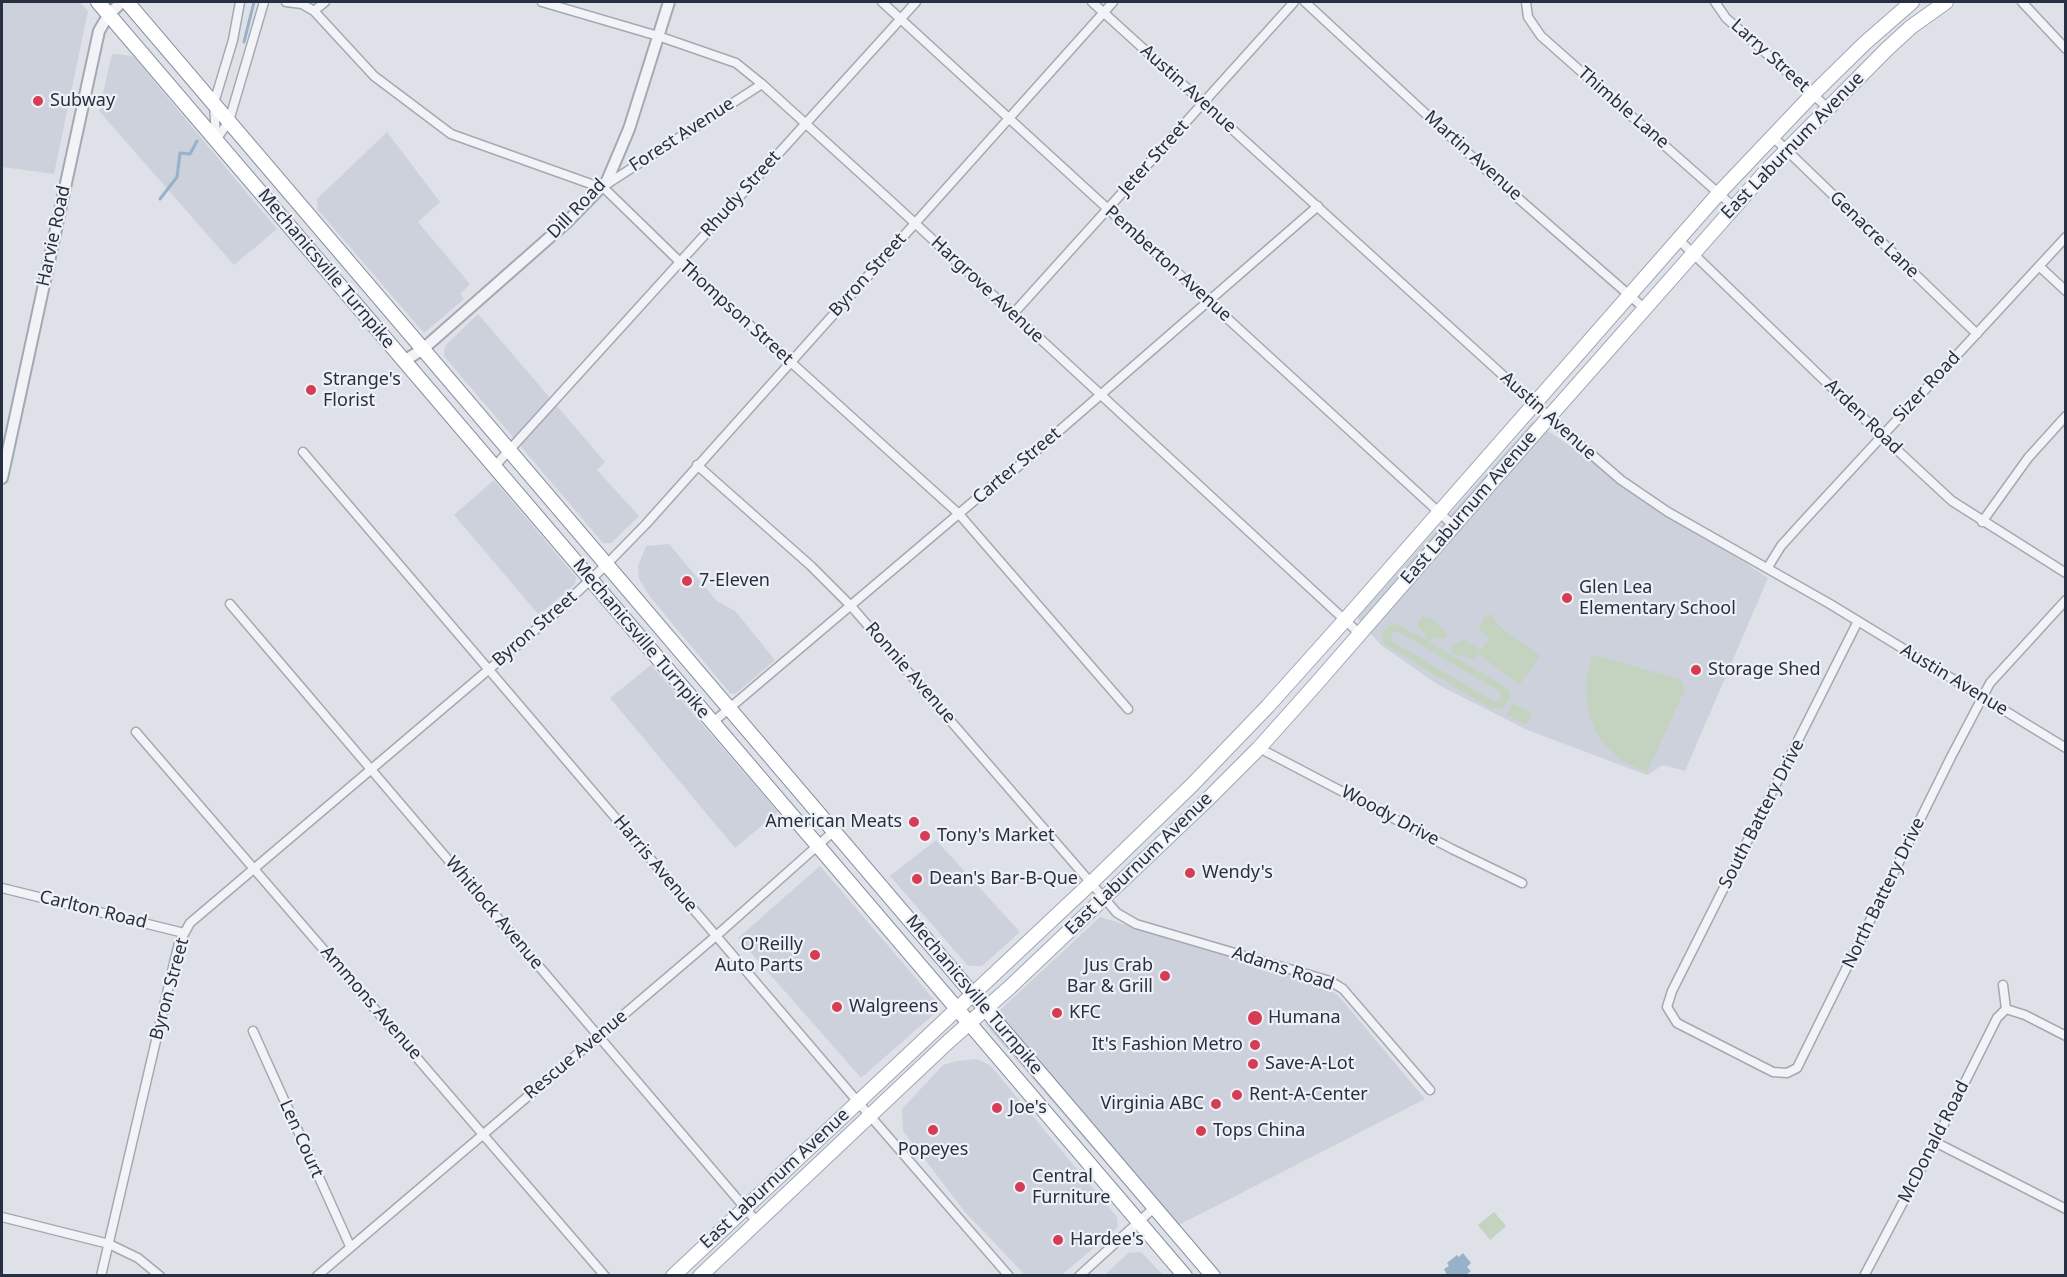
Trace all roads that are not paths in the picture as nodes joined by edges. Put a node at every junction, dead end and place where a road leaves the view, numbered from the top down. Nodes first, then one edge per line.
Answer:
1 (98, 2) edge
2 (122, 2) edge
3 (127, 2) edge
4 (240, 2) edge
5 (264, 2) edge
6 (286, 2) edge
7 (325, 2) edge
8 (542, 2) edge
9 (669, 2) edge
10 (882, 2) edge
11 (916, 2) edge
12 (1092, 2) edge
13 (1113, 2) edge
14 (1294, 2) edge
15 (1305, 2) edge
16 (1526, 2) edge
17 (1715, 2) edge
18 (1912, 2) edge
19 (1946, 2) edge
20 (2022, 2) edge
21 (314, 11) junction
22 (1103, 12) junction
23 (109, 14) junction
24 (900, 18) junction
25 (658, 36) junction
26 (2066, 49) edge
27 (762, 84) junction
28 (1813, 94) junction
29 (214, 103) junction
30 (1203, 103) junction
31 (1828, 108) junction
32 (1009, 118) junction
33 (229, 121) junction
34 (805, 124) junction
35 (1772, 136) junction
36 (216, 140) junction
37 (1787, 150) junction
38 (602, 187) junction
39 (1719, 193) junction
40 (1318, 206) junction
41 (1734, 207) junction
42 (1107, 209) junction
43 (915, 223) junction
44 (2066, 237) edge
45 (1678, 239) junction
46 (1693, 253) junction
47 (680, 262) junction
48 (2039, 266) junction
49 (2066, 291) edge
50 (1628, 295) junction
51 (1209, 301) junction
52 (1644, 308) junction
53 (1013, 314) junction
54 (1977, 334) junction
55 (423, 349) junction
56 (404, 361) junction
57 (790, 362) junction
58 (1100, 395) junction
59 (1535, 404) junction
60 (2066, 416) edge
61 (1549, 417) junction
62 (1882, 436) junction
63 (510, 451) junction
64 (303, 452) dead end
65 (697, 465) junction
66 (494, 467) junction
67 (2, 478) edge
68 (1439, 513) junction
69 (959, 514) junction
70 (1982, 522) junction
71 (1454, 526) junction
72 (606, 565) junction
73 (1768, 567) junction
74 (2066, 573) edge
75 (591, 579) junction
76 (2066, 600) edge
77 (230, 604) dead end
78 (851, 606) junction
79 (1345, 620) junction
80 (1858, 621) junction
81 (1360, 634) junction
82 (488, 669) junction
83 (1983, 698) junction
84 (730, 708) junction
85 (1128, 709) dead end
86 (712, 723) junction
87 (136, 732) dead end
88 (1259, 748) junction
89 (2066, 748) edge
90 (371, 769) junction
91 (834, 831) junction
92 (818, 846) junction
93 (255, 868) junction
94 (1091, 883) junction
95 (1521, 883) dead end
96 (2, 888) edge
97 (1104, 898) junction
98 (184, 933) junction
99 (716, 936) junction
100 (2003, 985) dead end
101 (973, 994) junction
102 (1667, 1007) joint
103 (957, 1009) junction
104 (986, 1009) junction
105 (2006, 1009) junction
106 (970, 1023) junction
107 (253, 1031) dead end
108 (598, 1036) junction
109 (2066, 1036) edge
110 (1430, 1090) dead end
111 (858, 1102) junction
112 (870, 1116) junction
113 (483, 1134) junction
114 (1935, 1142) junction
115 (744, 1207) junction
116 (1155, 1207) junction
117 (2066, 1209) edge
118 (2, 1217) edge
119 (1139, 1221) junction
120 (757, 1222) junction
121 (109, 1244) junction
122 (350, 1246) junction
123 (101, 1275) edge
124 (160, 1275) edge
125 (317, 1275) edge
126 (605, 1275) edge
127 (673, 1275) edge
128 (700, 1275) edge
129 (1009, 1275) edge
130 (1079, 1275) edge
131 (1185, 1275) edge
132 (1213, 1275) edge
133 (1864, 1275) edge

1 - 23 main road, Mechanicsville Turnpike
2 - 23 street, Harvie Road
3 - 29 main road, Mechanicsville Turnpike
4 - 29 street
5 - 33 street
6 - 21 street, Thompson Street
7 - 21 street
8 - 25 street, Hargrove Avenue
9 - 25 street, Dill Road
10 - 24 street, Pemberton Avenue
11 - 24 street, Rhudy Street
12 - 22 street, Austin Avenue
13 - 22 street, Byron Street
14 - 30 street, Jeter Street
15 - 50 street, Martin Avenue
16 - 39 street, Thimble Lane
17 - 28 street, Larry Street
18 - 28 main road, East Laburnum Avenue
19 - 31 main road, East Laburnum Avenue
20 - 26 street
21 - 38 street, Thompson Street
22 - 30 street, Austin Avenue
22 - 32 street, Byron Street
23 - 36 main road, Mechanicsville Turnpike
23 - 67 street, Harvie Road
24 - 32 street, Pemberton Avenue
24 - 34 street, Rhudy Street
25 - 27 street, Hargrove Avenue
25 - 38 street, Dill Road
27 - 34 street, Hargrove Avenue
27 - 38 street, Forest Avenue
28 - 31 street, Larry Street
28 - 35 main road, East Laburnum Avenue
29 - 33 main road, Mechanicsville Turnpike
29 - 36 street
30 - 40 street, Austin Avenue
30 - 42 street, Jeter Street
31 - 37 main road, East Laburnum Avenue
32 - 42 street, Pemberton Avenue
32 - 43 street, Byron Street
33 - 36 street
33 - 55 main road, Mechanicsville Turnpike
34 - 43 street, Hargrove Avenue
34 - 47 street, Rhudy Street
35 - 37 street, Genacre Lane
35 - 39 main road, East Laburnum Avenue
36 - 56 main road, Mechanicsville Turnpike
37 - 41 main road, East Laburnum Avenue
37 - 54 street, Genacre Lane
38 - 47 street, Thompson Street
38 - 55 street, Dill Road
39 - 41 street, Thimble Lane
39 - 45 main road, East Laburnum Avenue
40 - 51 street, Carter Street
40 - 59 street, Austin Avenue
41 - 46 main road, East Laburnum Avenue
42 - 51 street, Pemberton Avenue
42 - 53 street, Jeter Street
43 - 53 street, Hargrove Avenue
43 - 57 street, Byron Street
44 - 48 street, Sizer Road
45 - 46 street, Arden Road
45 - 50 main road, East Laburnum Avenue
46 - 52 main road, East Laburnum Avenue
46 - 62 street, Arden Road
47 - 57 street, Thompson Street
47 - 63 street, Rhudy Street
48 - 49 street
48 - 54 street, Sizer Road
50 - 52 street, Martin Avenue
50 - 59 main road, East Laburnum Avenue
51 - 58 street, Carter Street
51 - 68 street, Pemberton Avenue
52 - 61 main road, East Laburnum Avenue
53 - 58 street, Hargrove Avenue
54 - 62 street, Sizer Road
55 - 56 street, Dill Road
55 - 63 main road, Mechanicsville Turnpike
56 - 66 main road, Mechanicsville Turnpike
57 - 65 street, Byron Street
57 - 69 street, Thompson Street
58 - 69 street, Carter Street
58 - 79 street, Hargrove Avenue
59 - 61 street, Austin Avenue
59 - 68 main road, East Laburnum Avenue
60 - 70 street
61 - 71 main road, East Laburnum Avenue
61 - 73 street, Austin Avenue
62 - 70 street, Arden Road
62 - 73 street, Sizer Road
63 - 66 street, Rhudy Street
63 - 72 main road, Mechanicsville Turnpike
64 - 82 street, Harris Avenue
65 - 72 street, Byron Street
65 - 78 street, Ronnie Avenue
66 - 75 main road, Mechanicsville Turnpike
68 - 71 street, Pemberton Avenue
68 - 79 main road, East Laburnum Avenue
69 - 78 street, Carter Street
69 - 85 street, Thompson Street
70 - 74 street, Arden Road
71 - 81 main road, East Laburnum Avenue
72 - 75 street, Byron Street
72 - 84 main road, Mechanicsville Turnpike
73 - 80 street, Austin Avenue
75 - 82 street, Byron Street
75 - 86 main road, Mechanicsville Turnpike
76 - 83 street, North Battery Drive
77 - 90 street, Whitlock Avenue
78 - 84 street, Carter Street
78 - 94 street, Ronnie Avenue
79 - 81 street, Hargrove Avenue
79 - 94 main road, East Laburnum Avenue
80 - 83 street, Austin Avenue
80 - 102 street, South Battery Drive
81 - 88 main road, East Laburnum Avenue
82 - 90 street, Byron Street
82 - 99 street, Harris Avenue
83 - 89 street, Austin Avenue
83 - 102 street, North Battery Drive
84 - 86 street, Carter Street
84 - 91 main road, Mechanicsville Turnpike
86 - 92 main road, Mechanicsville Turnpike
87 - 93 street, Ammons Avenue
88 - 95 street, Woody Drive
88 - 97 main road, East Laburnum Avenue
90 - 93 street, Byron Street
90 - 108 street, Whitlock Avenue
91 - 92 street, Rescue Avenue
91 - 101 main road, Mechanicsville Turnpike
92 - 99 street, Rescue Avenue
92 - 103 main road, Mechanicsville Turnpike
93 - 98 street, Byron Street
93 - 113 street, Ammons Avenue
94 - 97 street, Ronnie Avenue
94 - 101 main road, East Laburnum Avenue
96 - 98 street, Carlton Road
97 - 104 main road, East Laburnum Avenue
97 - 110 street, Adams Road
98 - 121 street, Byron Street
99 - 108 street, Rescue Avenue
99 - 111 street, Harris Avenue
100 - 105 street
101 - 103 main road, East Laburnum Avenue
101 - 104 main road, Mechanicsville Turnpike
103 - 106 main road, Mechanicsville Turnpike
103 - 111 main road, East Laburnum Avenue
104 - 106 main road, East Laburnum Avenue
104 - 116 main road, Mechanicsville Turnpike
105 - 109 street
105 - 114 street, McDonald Road
106 - 112 main road, East Laburnum Avenue
106 - 119 main road, Mechanicsville Turnpike
107 - 122 street, Len Court
108 - 113 street, Rescue Avenue
108 - 115 street, Whitlock Avenue
111 - 112 street, Harris Avenue
111 - 115 main road, East Laburnum Avenue
112 - 120 main road, East Laburnum Avenue
112 - 129 street, Harris Avenue
113 - 122 street, Rescue Avenue
113 - 126 street, Ammons Avenue
114 - 117 street
114 - 133 street, McDonald Road
115 - 120 street, Whitlock Avenue
115 - 127 main road, East Laburnum Avenue
116 - 119 street
116 - 132 main road, Mechanicsville Turnpike
118 - 121 street
119 - 130 street
119 - 131 main road, Mechanicsville Turnpike
120 - 128 main road, East Laburnum Avenue
121 - 123 street, Byron Street
121 - 124 street
122 - 125 street, Rescue Avenue

